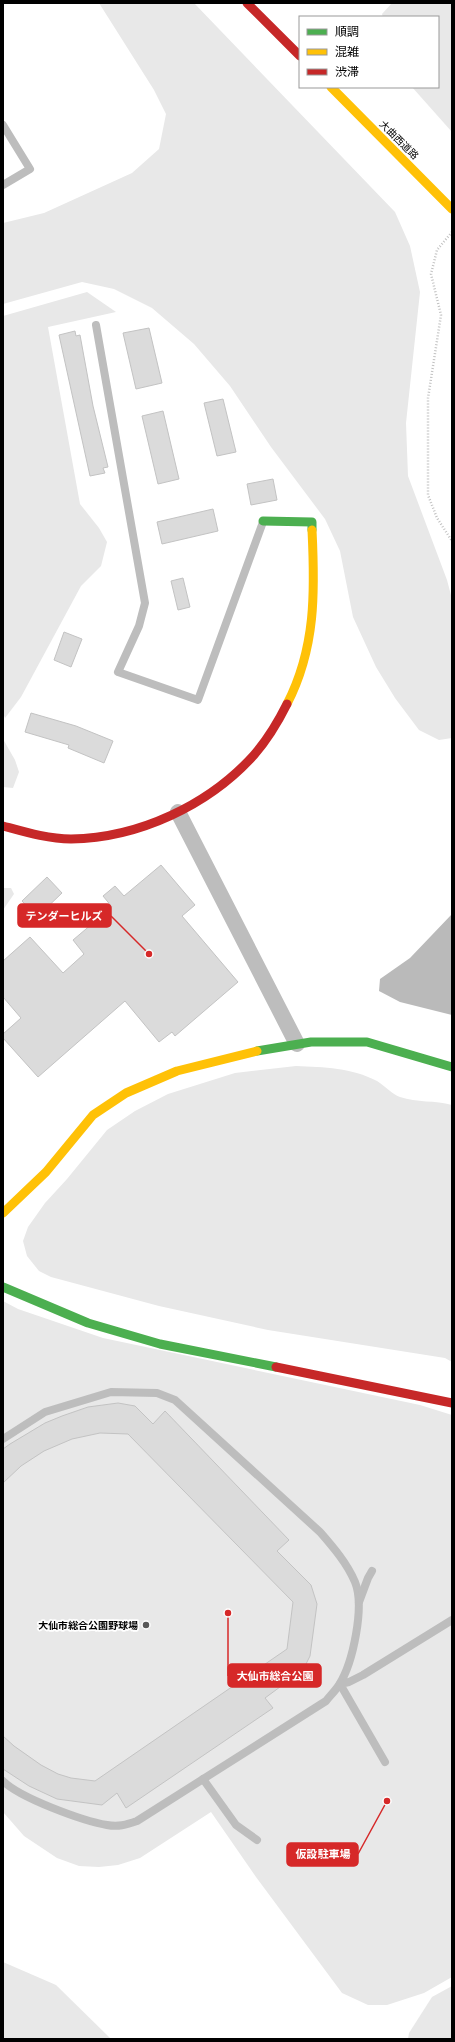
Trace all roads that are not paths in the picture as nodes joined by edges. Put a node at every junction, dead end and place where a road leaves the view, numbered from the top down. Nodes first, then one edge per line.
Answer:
1 (247, 3) edge
2 (299, 55) edge
3 (332, 88) edge
4 (3, 124) edge
5 (3, 185) edge
6 (452, 209) edge
7 (96, 325) dead end
8 (263, 521) joint
9 (178, 812) junction
10 (3, 826) edge
11 (298, 1044) junction
12 (452, 1067) edge
13 (3, 1213) edge
14 (3, 1287) edge
15 (452, 1403) edge
16 (3, 1439) edge
17 (372, 1572) dead end
18 (359, 1602) junction
19 (452, 1620) edge
20 (340, 1684) junction
21 (385, 1762) dead end
22 (203, 1779) junction
23 (3, 1781) edge
24 (258, 1840) dead end

1 - 2 main road
3 - 6 main road, 大曲西道路
4 - 5 lane
7 - 8 lane
8 - 9 main road
9 - 10 main road
9 - 11 street
11 - 12 main road
11 - 13 main road
14 - 15 main road
16 - 18 lane
17 - 18 lane
18 - 20 lane
19 - 20 lane
20 - 21 lane
20 - 22 lane
22 - 23 lane
22 - 24 lane

